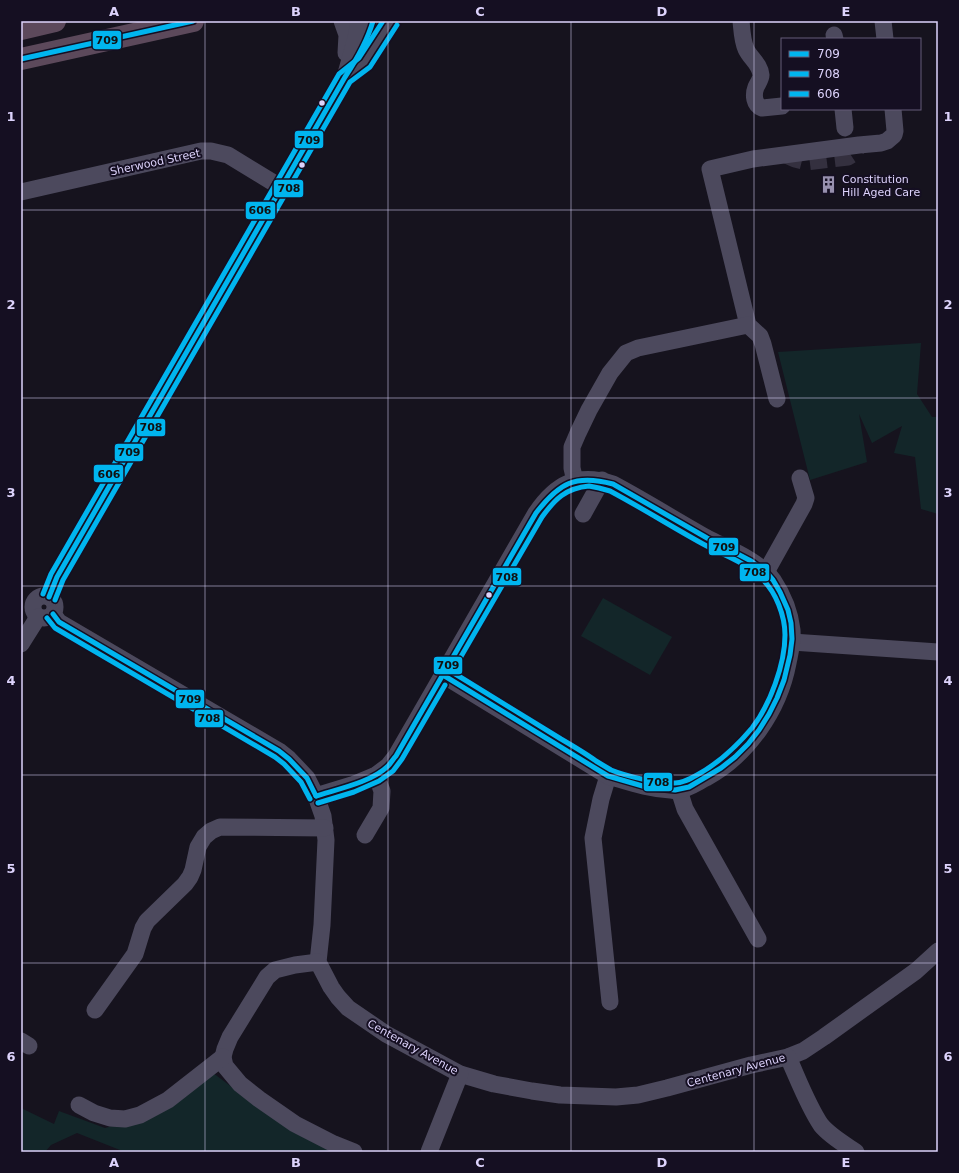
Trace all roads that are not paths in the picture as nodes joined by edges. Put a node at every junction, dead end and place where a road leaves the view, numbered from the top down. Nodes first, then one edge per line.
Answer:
1 (55, 21) edge
2 (193, 21) edge
3 (342, 21) edge
4 (359, 21) edge
5 (373, 21) edge
6 (391, 21) edge
7 (741, 21) edge
8 (883, 21) edge
9 (21, 29) edge
10 (885, 38) edge
11 (21, 59) edge
12 (345, 77) junction
13 (781, 106) edge
14 (843, 110) edge
15 (893, 110) edge
16 (845, 128) dead end
17 (282, 188) junction
18 (21, 192) edge
19 (748, 325) junction
20 (777, 400) dead end
21 (800, 478) dead end
22 (602, 480) junction
23 (575, 481) junction
24 (583, 514) dead end
25 (766, 572) junction
26 (46, 615) junction
27 (792, 642) junction
28 (21, 644) edge
29 (938, 652) edge
30 (443, 675) junction
31 (376, 775) junction
32 (608, 776) junction
33 (679, 790) junction
34 (316, 796) junction
35 (324, 828) junction
36 (365, 835) dead end
37 (758, 939) dead end
38 (938, 951) edge
39 (318, 962) junction
40 (610, 1002) dead end
41 (95, 1010) dead end
42 (223, 1057) junction
43 (788, 1057) junction
44 (460, 1074) junction
45 (79, 1105) dead end
46 (354, 1152) edge
47 (429, 1152) edge
48 (856, 1152) edge

1 - 9 highway
2 - 11 highway
3 - 12 street
4 - 12 street
5 - 12 street
6 - 12 street
7 - 13 street
8 - 10 street
12 - 17 street
14 - 16 street
15 - 19 street
17 - 18 street, Sherwood Street
17 - 26 street
19 - 20 street
19 - 23 street
21 - 25 street
22 - 23 street
22 - 24 street
22 - 25 street
23 - 30 street
25 - 27 street
26 - 28 street
26 - 34 street
27 - 29 street
27 - 33 street
30 - 31 street
30 - 32 street
31 - 34 street
31 - 36 street
32 - 33 street
32 - 40 street
33 - 37 street
34 - 35 street
35 - 39 street
35 - 41 street
38 - 43 street, Centenary Avenue
39 - 42 street
39 - 44 street, Centenary Avenue
42 - 45 street
42 - 46 street
43 - 44 street, Centenary Avenue
43 - 48 street
44 - 47 street

